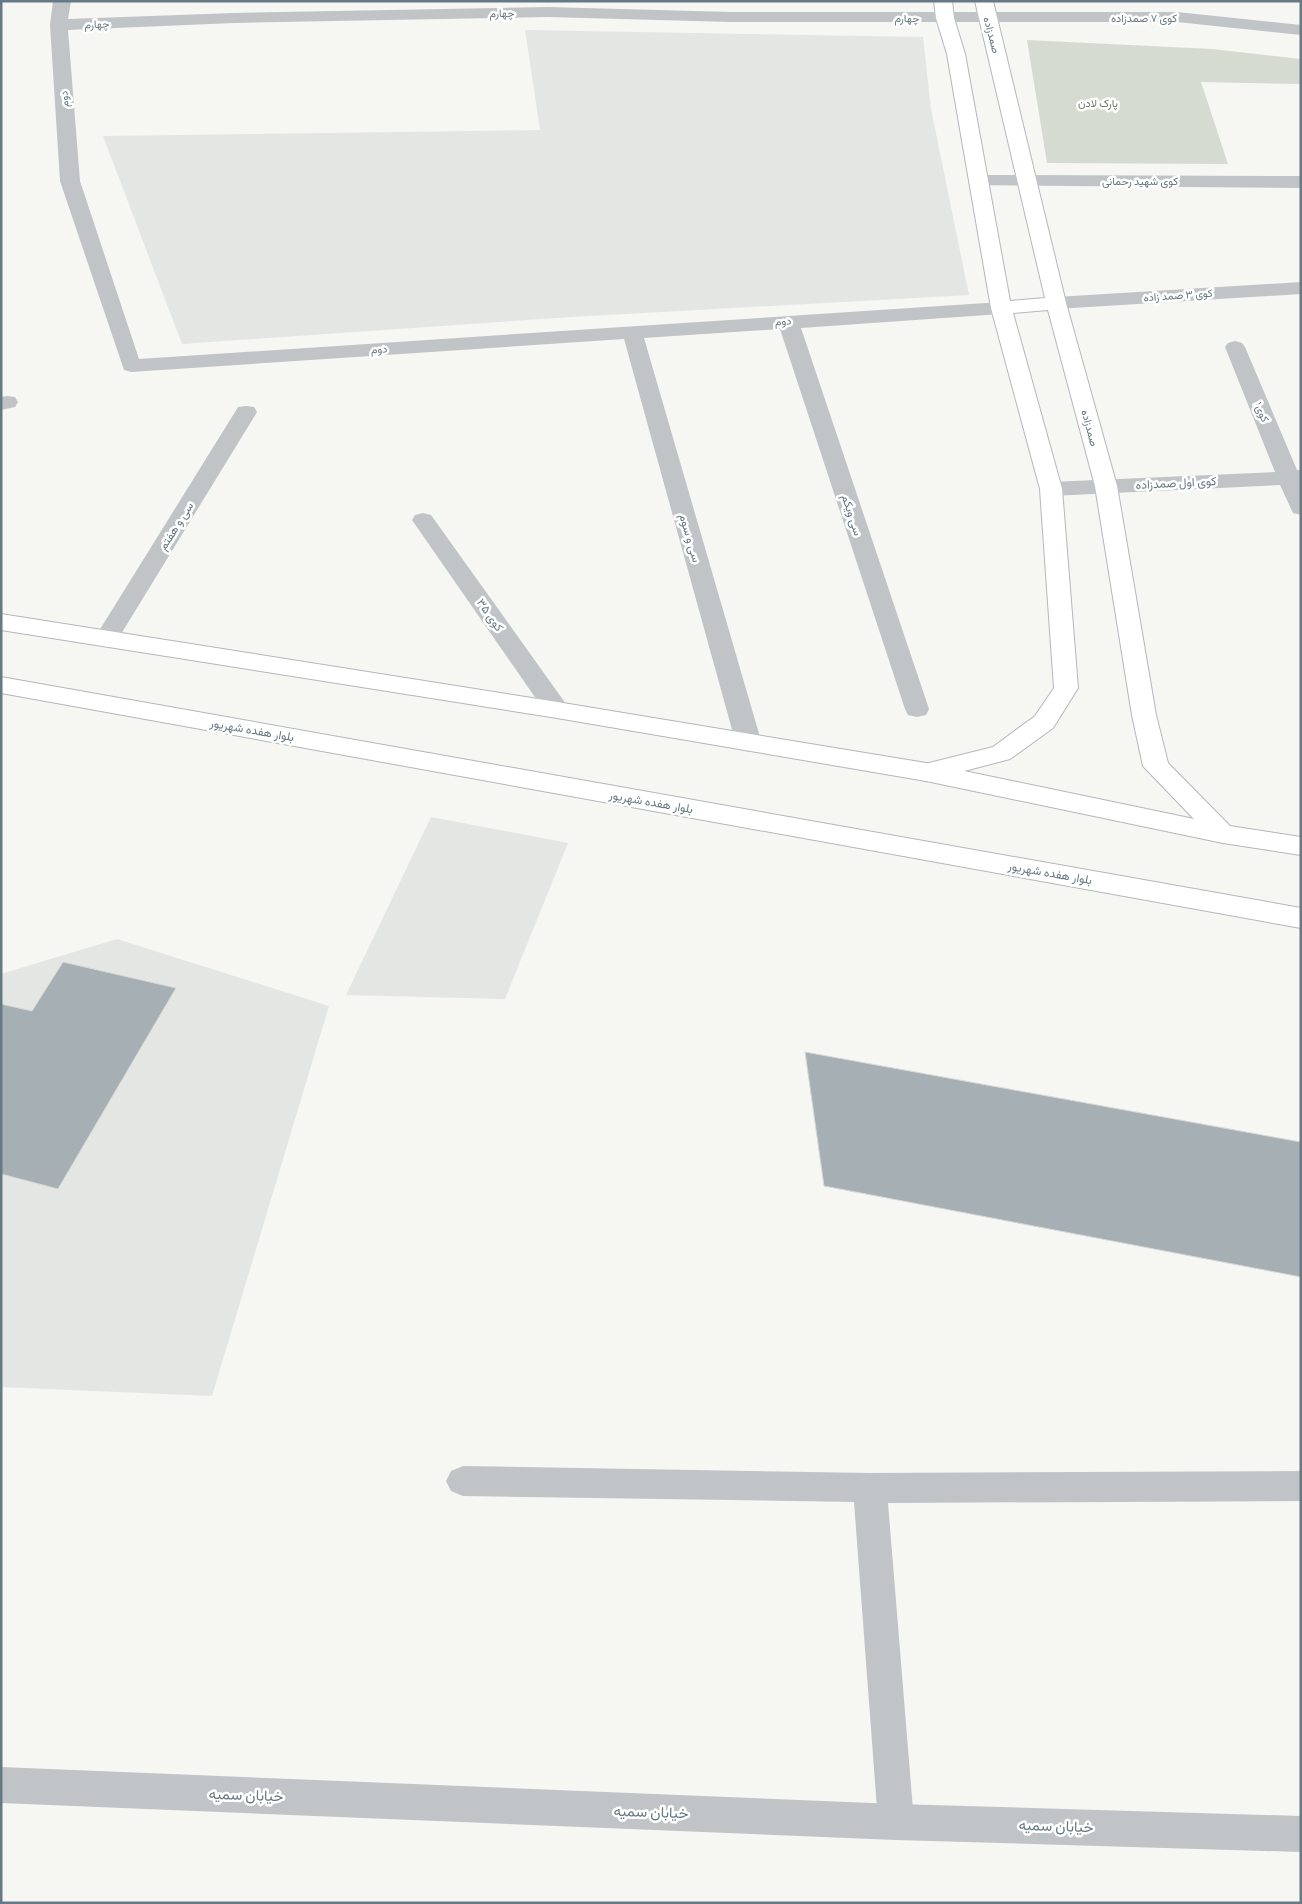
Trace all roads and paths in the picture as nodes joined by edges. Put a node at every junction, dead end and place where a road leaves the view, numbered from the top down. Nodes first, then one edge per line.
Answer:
1 (62, 1) edge
2 (548, 7) edge
3 (731, 9) edge
4 (1173, 9) edge
5 (234, 10) edge
6 (944, 10) edge
7 (985, 10) edge
8 (59, 25) junction
9 (1301, 30) edge
10 (1027, 180) junction
11 (979, 181) junction
12 (1301, 182) edge
13 (1301, 288) edge
14 (1056, 303) junction
15 (1001, 308) junction
16 (788, 321) junction
17 (632, 331) junction
18 (1235, 347) dead end
19 (246, 412) dead end
20 (1295, 478) edge
21 (1106, 486) junction
22 (1050, 489) junction
23 (1301, 508) edge
24 (423, 520) dead end
25 (1, 622) edge
26 (106, 639) junction
27 (1, 686) edge
28 (917, 708) dead end
29 (557, 710) junction
30 (749, 744) junction
31 (926, 772) junction
32 (1224, 834) junction
33 (1301, 846) edge
34 (1301, 918) edge
35 (463, 1481) dead end
36 (1301, 1486) edge
37 (870, 1488) junction
38 (1, 1785) edge
39 (896, 1822) junction
40 (1301, 1835) edge

1 - 8 street, دوم
2 - 3 street, چهارم
2 - 5 street, چهارم
3 - 6 street, چهارم
4 - 7 street, کوی ۷ صمدزاده
4 - 9 street, کوی ۷ صمدزاده
5 - 8 street, چهارم
6 - 7 street, چهارم
6 - 11 main road
7 - 10 main road, صمدزاده
8 - 17 street, دوم
10 - 11 street, کوی شهید رحمانی
10 - 12 street, کوی شهید رحمانی
10 - 14 main road, صمدزاده
11 - 15 main road
13 - 14 street, کوی ۳ صمد زاده
14 - 15 main road
14 - 21 main road, صمدزاده
15 - 16 street, دوم
15 - 22 main road
16 - 17 street, دوم
16 - 28 street, سی ویکم
17 - 30 street, سی و سوم
18 - 20 street, کوی۱
19 - 26 street, سی و هفتم
20 - 21 street, کوی اول صمدزاده
20 - 23 street, کوی۱
21 - 22 street, کوی اول صمدزاده
21 - 32 main road, صمدزاده
22 - 31 main road
24 - 29 street, کوی ۳۵
25 - 26 main road
26 - 29 main road
27 - 34 main road, بلوار هفده شهریور
29 - 30 main road
30 - 31 main road
31 - 32 main road
32 - 33 main road
35 - 37 street
36 - 37 street
37 - 39 street
38 - 39 street, خیابان سمیه
39 - 40 street, خیابان سمیه

